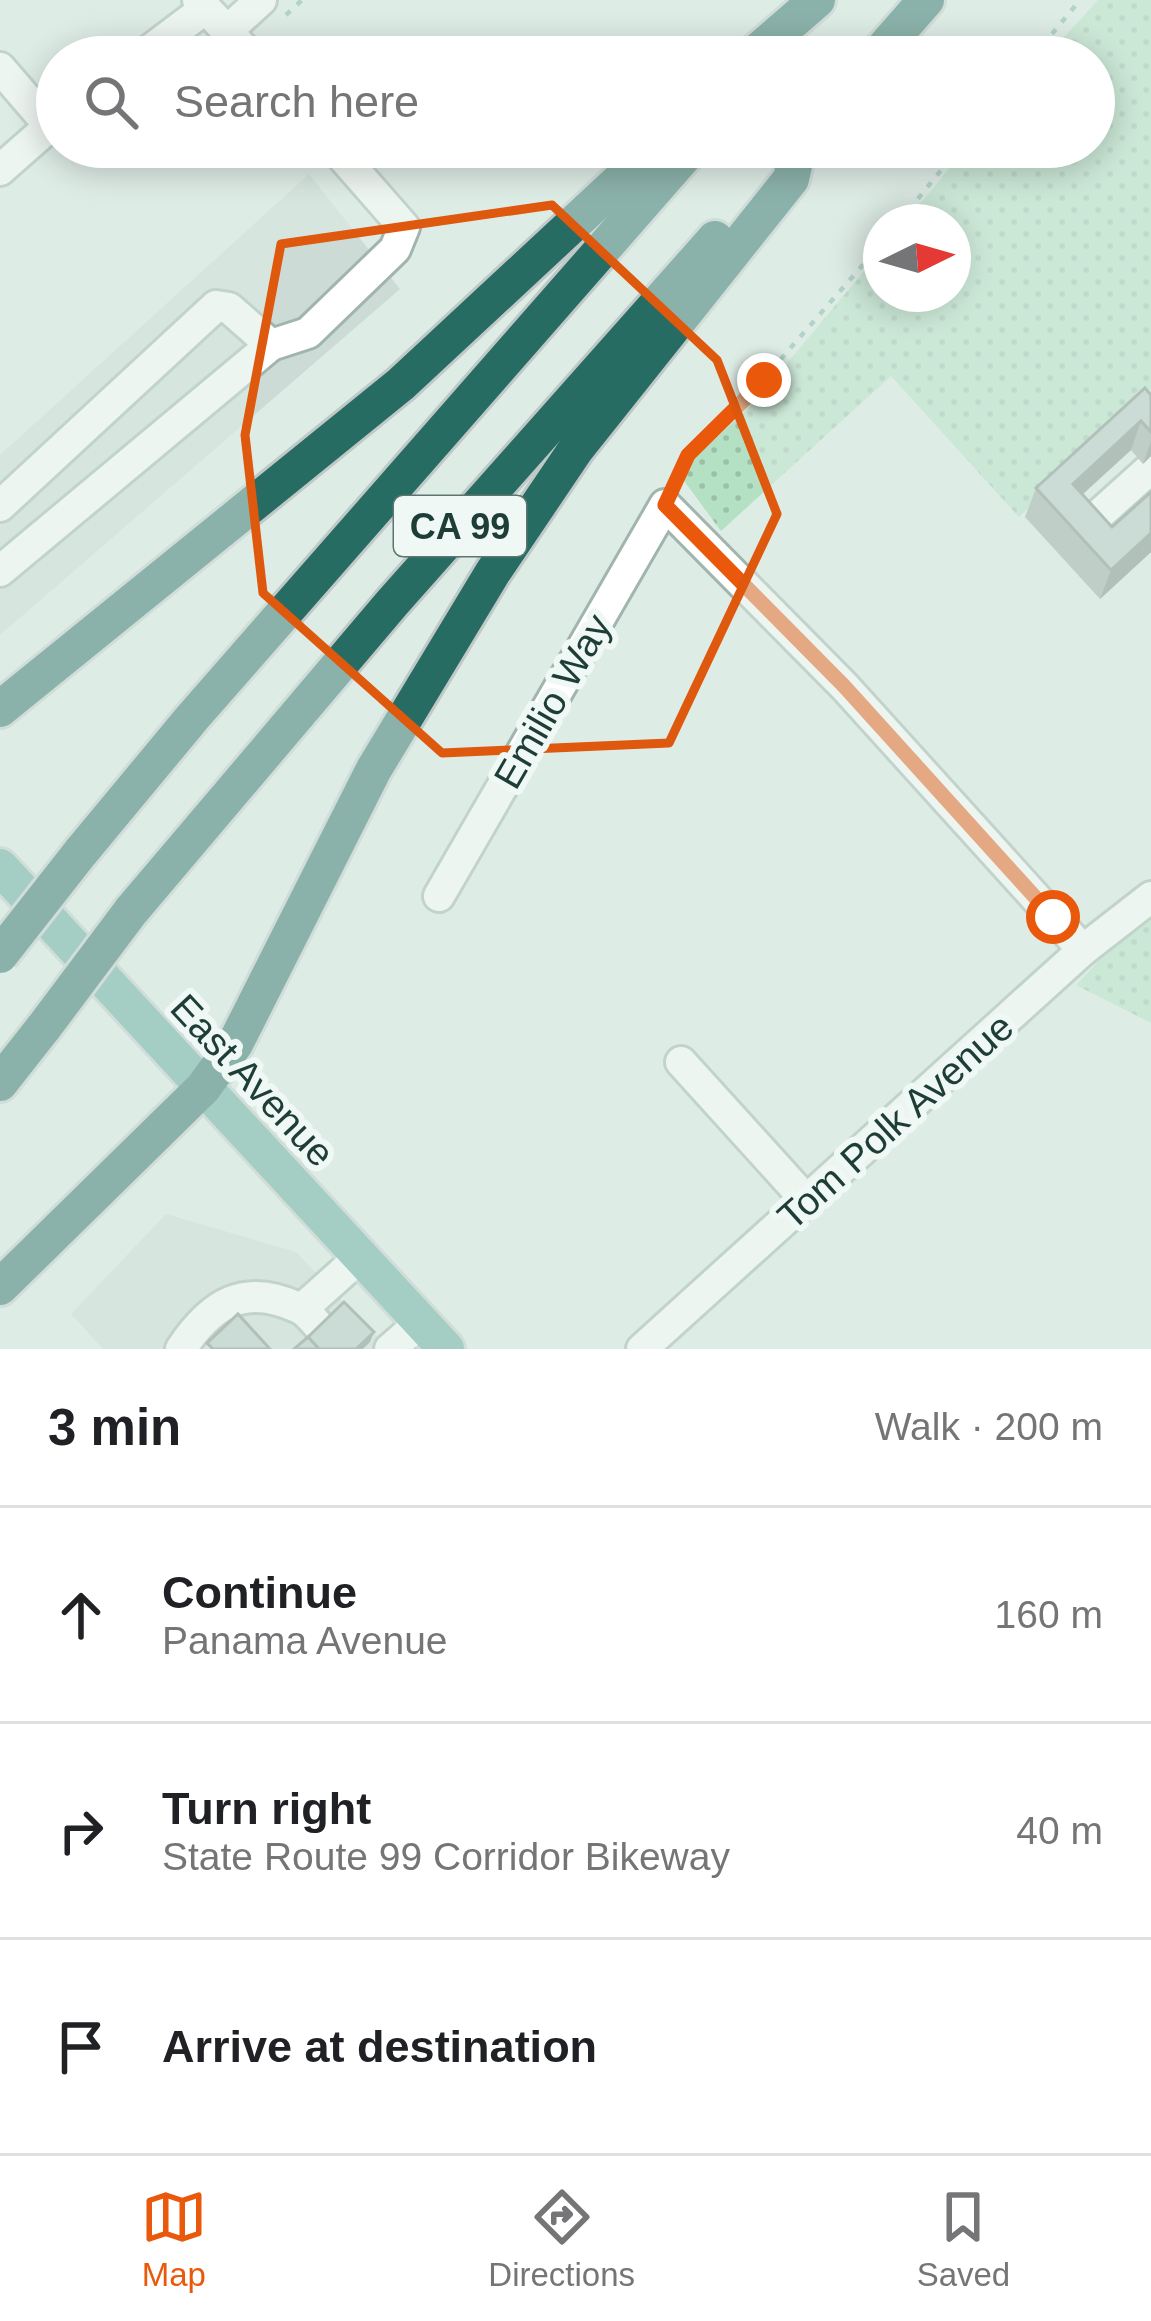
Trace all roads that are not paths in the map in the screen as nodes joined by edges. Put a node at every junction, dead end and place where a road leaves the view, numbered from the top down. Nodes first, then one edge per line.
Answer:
1 (819, 0) edge
2 (926, 0) edge
3 (202, 4) edge
4 (272, 9) edge
5 (227, 31) junction
6 (165, 36) edge
7 (232, 36) edge
8 (776, 36) edge
9 (789, 36) edge
10 (894, 36) edge
11 (0, 68) edge
12 (36, 105) edge
13 (36, 139) edge
14 (352, 168) edge
15 (633, 168) edge
16 (674, 168) edge
17 (778, 168) edge
18 (793, 168) edge
19 (0, 170) edge
20 (272, 345) junction
21 (1151, 468) edge
22 (0, 506) edge
23 (1092, 521) edge
24 (4, 562) edge
25 (0, 709) edge
26 (0, 866) edge
27 (439, 896) dead end
28 (1151, 897) edge
29 (1083, 950) junction
30 (0, 955) edge
31 (681, 1062) dead end
32 (0, 1083) edge
33 (202, 1088) junction
34 (806, 1201) junction
35 (360, 1257) junction
36 (0, 1287) edge
37 (302, 1309) junction
38 (421, 1322) junction
39 (181, 1349) edge
40 (337, 1349) edge
41 (390, 1349) edge
42 (446, 1349) edge
43 (642, 1349) edge

1 - 8 highway
1 - 9 highway
2 - 10 highway
3 - 5 street
3 - 6 street
4 - 5 street
5 - 7 street
11 - 12 street
13 - 19 street
14 - 20 street
15 - 25 highway
16 - 30 highway, CA 99, bridge
17 - 32 highway, CA 99, bridge
18 - 33 highway
20 - 22 street
20 - 24 street
21 - 23 street
26 - 33 main road, East Avenue
27 - 29 street, Emilio Way
28 - 29 street, Tom Polk Avenue
29 - 34 street, Tom Polk Avenue
31 - 34 street
33 - 35 main road, East Avenue
33 - 36 highway
34 - 43 street, Tom Polk Avenue
35 - 37 street
35 - 38 main road, East Avenue
37 - 39 street
37 - 40 street
38 - 41 street
38 - 42 main road, East Avenue

